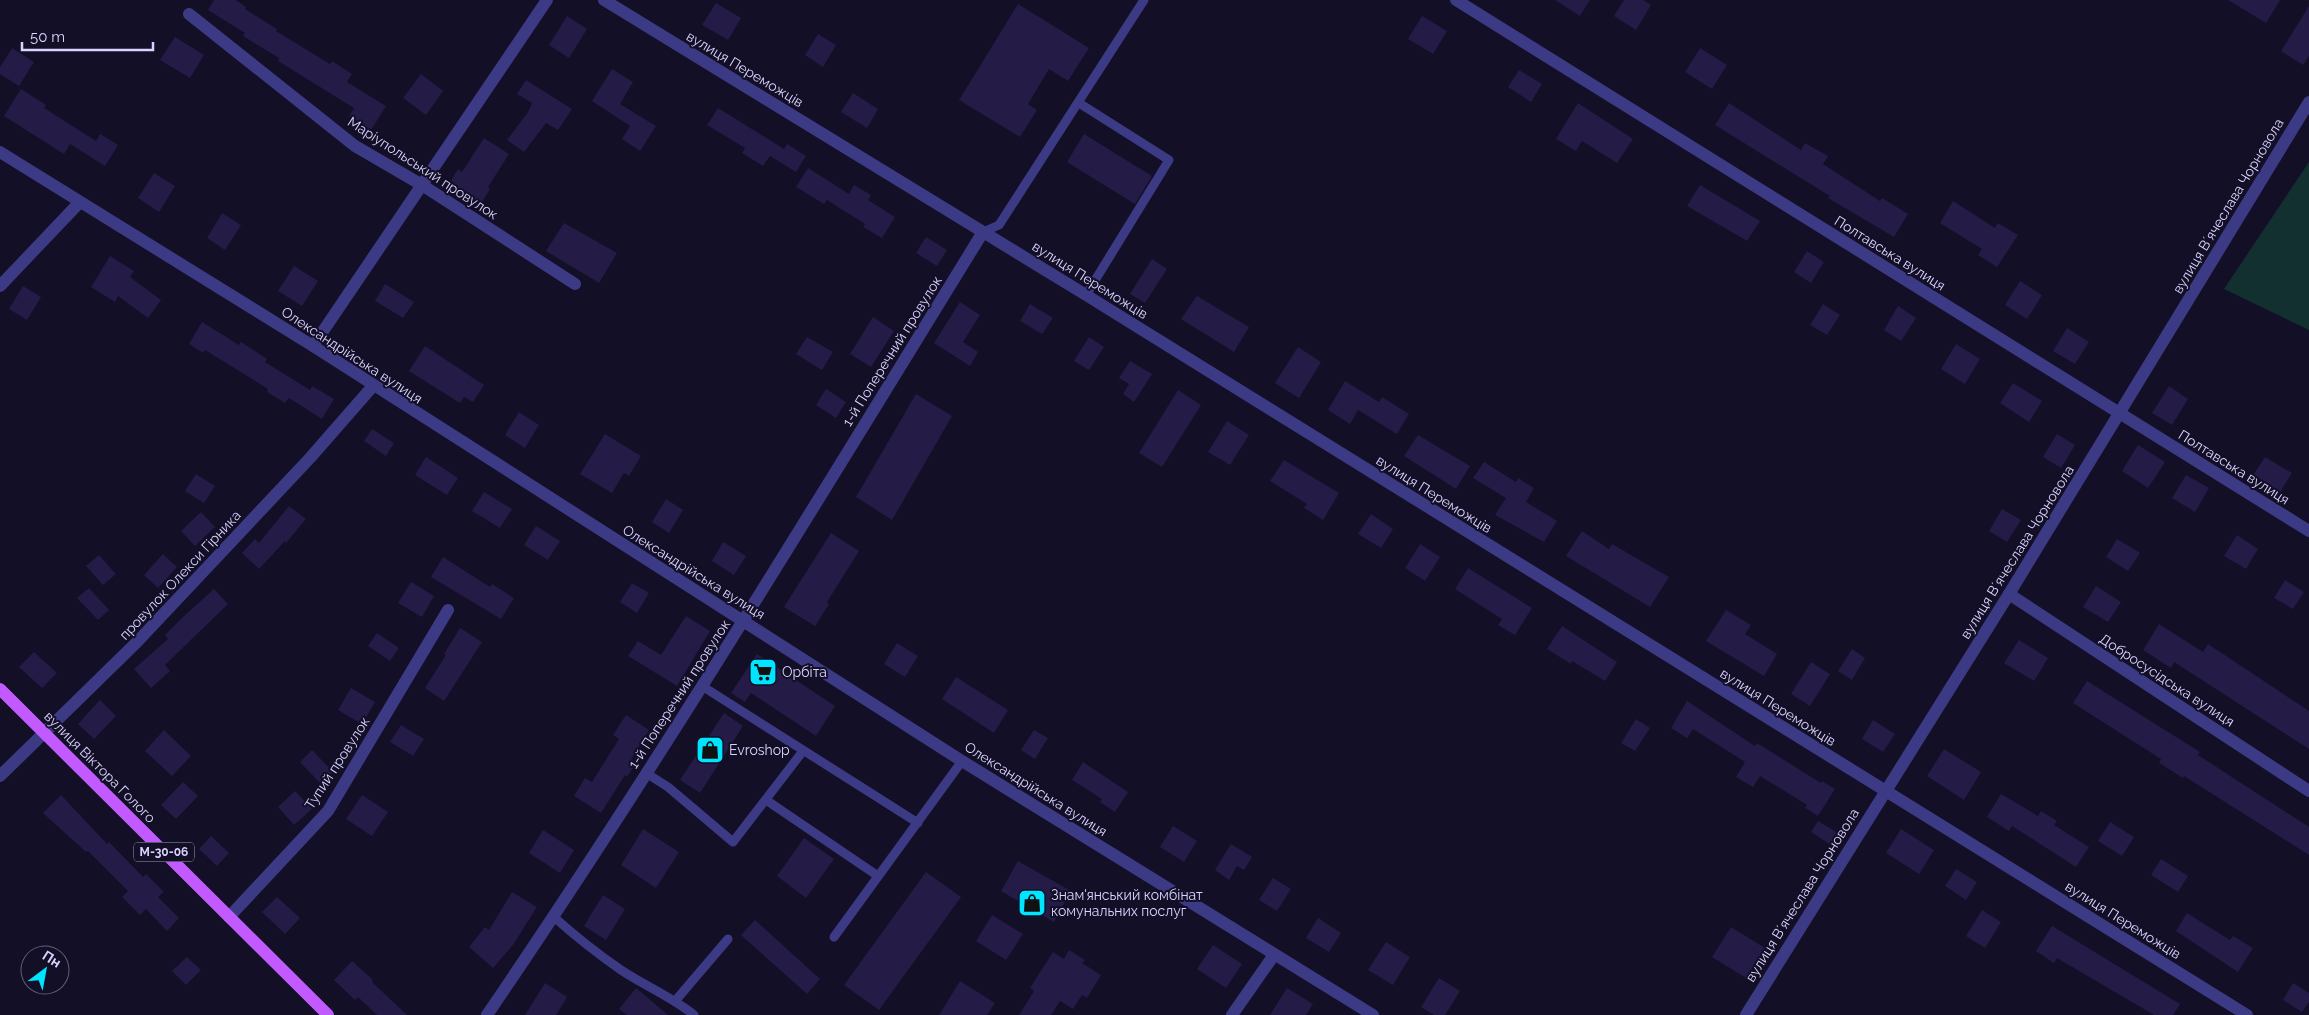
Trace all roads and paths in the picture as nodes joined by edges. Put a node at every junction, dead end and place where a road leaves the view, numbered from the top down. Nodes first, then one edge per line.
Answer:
1 (547, 0) edge
2 (604, 0) edge
3 (1144, 0) edge
4 (1456, 0) edge
5 (189, 14) dead end
6 (2309, 102) edge
7 (1078, 103) junction
8 (0, 152) edge
9 (422, 185) junction
10 (79, 203) junction
11 (983, 232) junction
12 (575, 284) dead end
13 (0, 286) edge
14 (1086, 295) junction
15 (313, 346) junction
16 (373, 386) junction
17 (2119, 414) junction
18 (2309, 531) edge
19 (2009, 594) junction
20 (448, 610) dead end
21 (743, 621) junction
22 (702, 686) junction
23 (0, 689) edge
24 (44, 732) junction
25 (803, 750) junction
26 (962, 760) junction
27 (646, 773) junction
28 (0, 776) edge
29 (1885, 791) junction
30 (2309, 791) edge
31 (766, 800) junction
32 (918, 823) junction
33 (878, 876) junction
34 (228, 916) junction
35 (554, 917) junction
36 (834, 936) dead end
37 (728, 939) dead end
38 (1274, 955) junction
39 (676, 1000) junction
40 (328, 1015) edge
41 (487, 1015) edge
42 (694, 1015) edge
43 (1232, 1015) edge
44 (1372, 1015) edge
45 (1746, 1015) edge
46 (2247, 1015) edge

1 - 9 street
2 - 11 street, вулиця Переможців
3 - 7 lane
4 - 17 street, Полтавська вулиця
5 - 9 street, Маріупольський провулок
6 - 17 street, вулиця Вʼячеслава Чорновола
7 - 11 lane
7 - 14 lane
8 - 10 street, Олександрійська вулиця
9 - 12 street, Маріупольський провулок
9 - 15 street
10 - 13 street
10 - 15 street, Олександрійська вулиця
11 - 14 street, вулиця Переможців
11 - 21 street, 1-й Поперечний провулок
14 - 29 street, вулиця Переможців
15 - 16 street, Олександрійська вулиця
16 - 21 street, Олександрійська вулиця
16 - 24 street, провулок Олекси Гірника
17 - 18 street, Полтавська вулиця
17 - 19 street, вулиця Вʼячеслава Чорновола
19 - 29 street, вулиця Вʼячеслава Чорновола
19 - 30 street, Добросусідська вулиця
20 - 34 street, Тупий провулок
21 - 22 street, 1-й Поперечний провулок
21 - 26 street, Олександрійська вулиця
22 - 25 lane
22 - 27 street, 1-й Поперечний провулок
23 - 24 main road, вулиця Віктора Голого / М-30-06
24 - 28 street, провулок Олекси Гірника
24 - 34 main road, вулиця Віктора Голого / М-30-06
25 - 31 lane
25 - 32 lane
26 - 32 lane
26 - 38 street, Олександрійська вулиця
27 - 31 lane
27 - 35 street, 1-й Поперечний провулок
29 - 45 street, вулиця Вʼячеслава Чорновола
29 - 46 street, вулиця Переможців
31 - 33 lane
32 - 33 lane
33 - 36 lane
34 - 40 main road, вулиця Віктора Голого / М-30-06
35 - 39 lane
35 - 41 street, 1-й Поперечний провулок
37 - 39 lane
38 - 43 street
38 - 44 street, Олександрійська вулиця
39 - 42 lane

